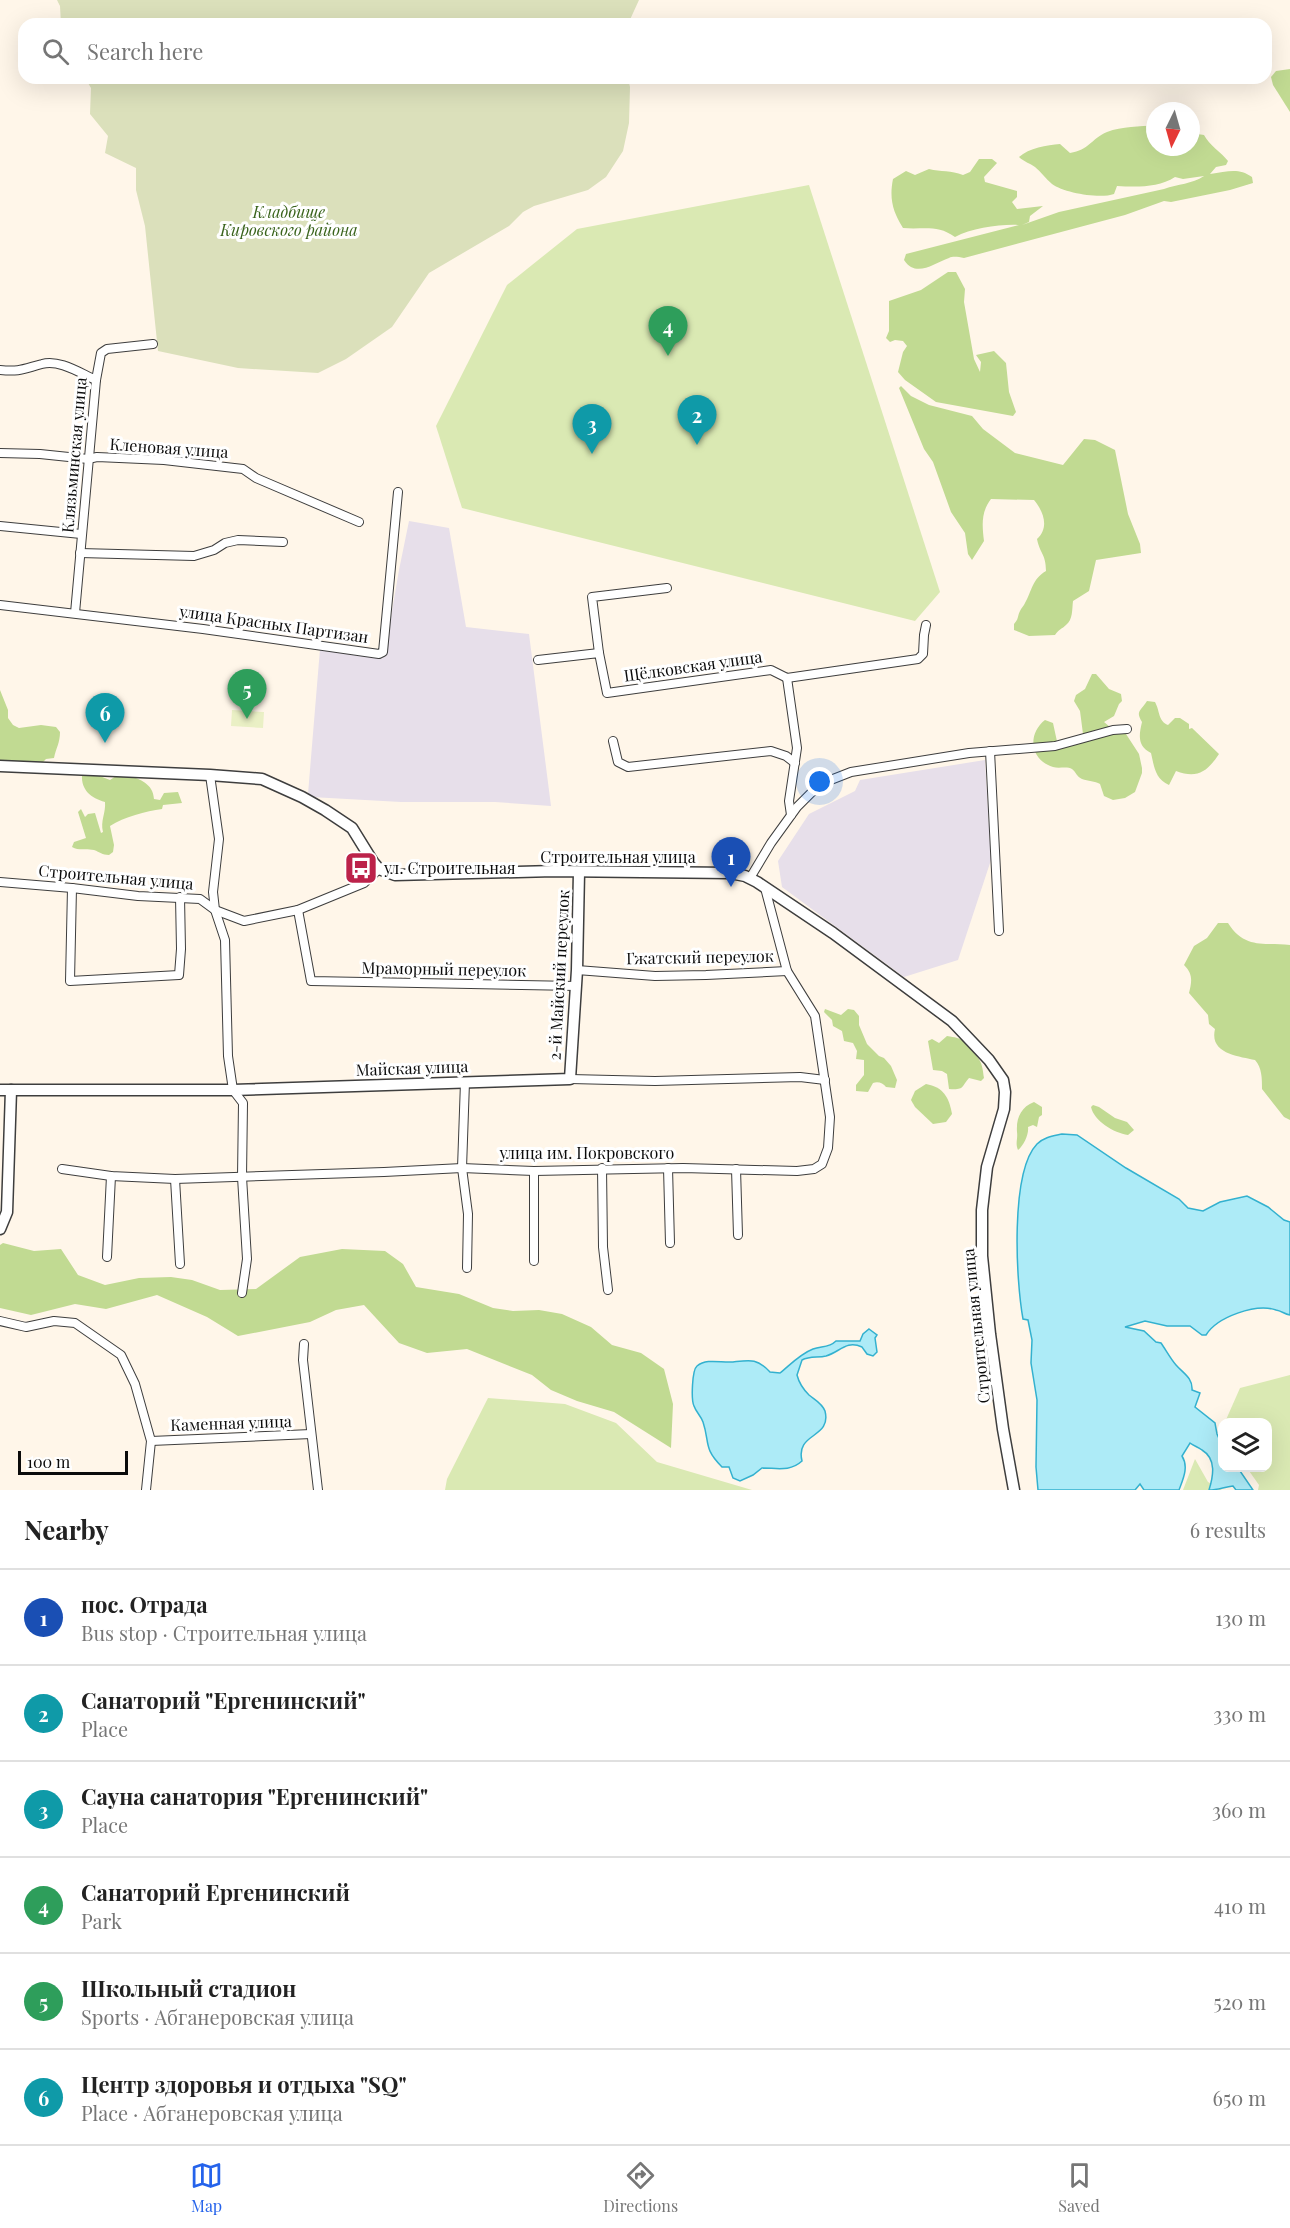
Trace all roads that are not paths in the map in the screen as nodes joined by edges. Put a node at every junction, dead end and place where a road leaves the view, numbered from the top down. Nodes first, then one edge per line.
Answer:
1 (153, 344) dead end
2 (0, 370) edge
3 (96, 380) junction
4 (0, 453) edge
5 (88, 459) junction
6 (398, 492) dead end
7 (359, 522) dead end
8 (0, 526) edge
9 (81, 534) junction
10 (283, 542) dead end
11 (80, 553) junction
12 (667, 588) dead end
13 (0, 605) edge
14 (75, 613) junction
15 (926, 625) dead end
16 (599, 652) junction
17 (538, 660) dead end
18 (787, 678) junction
19 (1127, 729) dead end
20 (613, 741) dead end
21 (990, 751) junction
22 (795, 763) junction
23 (0, 766) edge
24 (210, 775) junction
25 (791, 815) junction
26 (379, 869) junction
27 (579, 872) junction
28 (750, 878) junction
29 (0, 882) edge
30 (72, 888) junction
31 (765, 888) junction
32 (180, 897) junction
33 (215, 910) junction
34 (298, 910) junction
35 (999, 931) dead end
36 (577, 970) junction
37 (787, 971) junction
38 (576, 986) junction
39 (570, 1079) junction
40 (825, 1080) junction
41 (465, 1082) junction
42 (5, 1090) edge
43 (233, 1090) junction
44 (462, 1168) junction
45 (602, 1168) junction
46 (668, 1168) junction
47 (736, 1168) junction
48 (62, 1169) dead end
49 (534, 1171) junction
50 (111, 1176) junction
51 (242, 1178) junction
52 (175, 1179) junction
53 (0, 1229) edge
54 (738, 1235) dead end
55 (670, 1243) dead end
56 (107, 1257) dead end
57 (534, 1261) dead end
58 (180, 1264) dead end
59 (467, 1268) dead end
60 (608, 1290) dead end
61 (242, 1293) dead end
62 (0, 1321) edge
63 (304, 1344) dead end
64 (311, 1434) junction
65 (151, 1441) junction
66 (146, 1490) edge
67 (318, 1490) edge
68 (1014, 1490) edge

1 - 3 street, Клязьминская улица
2 - 3 street
3 - 5 street, Клязьминская улица
4 - 5 street, Кленовая улица
5 - 7 street, Кленовая улица
5 - 9 street, Клязьминская улица
6 - 14 street, улица Красных Партизан
8 - 9 street
9 - 11 street, Клязьминская улица
10 - 11 street
11 - 14 street, Клязьминская улица
12 - 16 street
13 - 14 street, улица Красных Партизан
15 - 18 street, Щёлковская улица
16 - 17 street
16 - 18 street, Щёлковская улица
18 - 22 street
19 - 21 street
20 - 22 street
21 - 25 street
21 - 35 street
22 - 25 street
23 - 24 street
24 - 26 street
24 - 33 street
25 - 28 street
26 - 27 street, Строительная улица
26 - 34 street, Строительная улица
27 - 28 street, Строительная улица
27 - 36 street, 2-й Майский переулок
28 - 31 street, Строительная улица
29 - 30 street, Строительная улица
30 - 32 street, Строительная улица
30 - 32 street
31 - 37 street, улица им. Покровского
31 - 68 street, Строительная улица
32 - 33 street, Строительная улица
33 - 34 street, Строительная улица
33 - 43 street
34 - 38 street, Мраморный переулок
36 - 37 street, Гжатский переулок
36 - 38 street, 2-й Майский переулок
37 - 40 street, улица им. Покровского
38 - 39 street, 2-й Майский переулок
39 - 40 street, Майская улица
39 - 41 street, Майская улица
40 - 47 street, улица им. Покровского
41 - 43 street, Майская улица
41 - 44 street
42 - 43 street, Майская улица
42 - 53 street
43 - 51 street
44 - 49 street, улица им. Покровского
44 - 51 street, улица им. Покровского
44 - 59 street
45 - 46 street, улица им. Покровского
45 - 49 street, улица им. Покровского
45 - 60 street
46 - 47 street, улица им. Покровского
46 - 55 street
47 - 54 street
48 - 50 street, улица им. Покровского
49 - 57 street
50 - 52 street, улица им. Покровского
50 - 56 street
51 - 52 street, улица им. Покровского
51 - 61 street
52 - 58 street
62 - 65 street
63 - 64 street
64 - 65 street, Каменная улица
64 - 67 street
65 - 66 street

